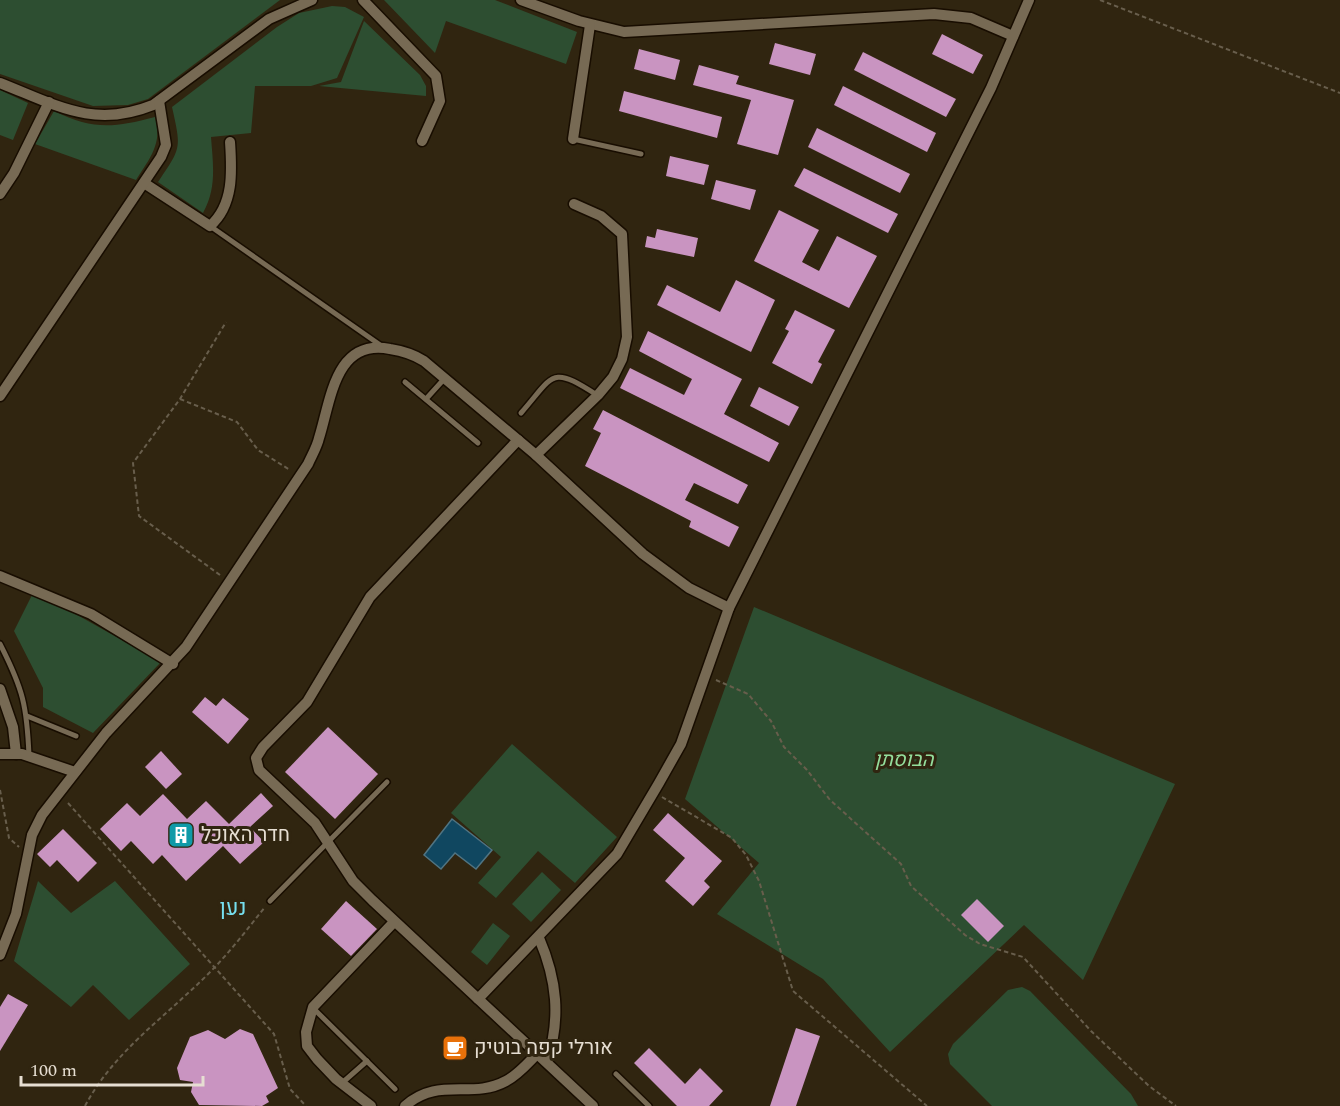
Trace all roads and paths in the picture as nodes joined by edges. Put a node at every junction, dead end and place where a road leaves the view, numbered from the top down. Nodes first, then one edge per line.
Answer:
1 (312, 0) edge
2 (363, 0) edge
3 (521, 0) edge
4 (1029, 0) edge
5 (1100, 0) edge
6 (590, 25) junction
7 (1013, 36) junction
8 (0, 83) edge
9 (1340, 93) edge
10 (159, 101) junction
11 (49, 102) junction
12 (573, 139) joint
13 (422, 141) dead end
14 (230, 142) dead end
15 (641, 154) dead end
16 (144, 183) junction
17 (0, 194) edge
18 (574, 204) dead end
19 (210, 226) junction
20 (226, 322) dead end
21 (385, 348) junction
22 (446, 378) junction
23 (405, 382) dead end
24 (598, 395) junction
25 (0, 396) edge
26 (180, 399) junction
27 (426, 399) junction
28 (521, 412) dead end
29 (518, 440) junction
30 (478, 443) dead end
31 (536, 455) junction
32 (300, 477) junction
33 (0, 576) edge
34 (230, 582) junction
35 (729, 608) junction
36 (0, 644) edge
37 (172, 664) junction
38 (706, 676) junction
39 (0, 689) edge
40 (27, 716) junction
41 (76, 736) dead end
42 (0, 754) edge
43 (16, 754) junction
44 (29, 756) junction
45 (75, 772) junction
46 (387, 782) dead end
47 (0, 790) edge
48 (654, 792) junction
49 (68, 802) dead end
50 (328, 841) junction
51 (27, 855) junction
52 (270, 901) joint
53 (394, 922) junction
54 (539, 938) junction
55 (0, 955) edge
56 (215, 966) junction
57 (478, 999) junction
58 (313, 1007) junction
59 (537, 1054) junction
60 (367, 1061) junction
61 (546, 1062) junction
62 (616, 1074) dead end
63 (342, 1083) junction
64 (395, 1089) dead end
65 (85, 1106) edge
66 (306, 1106) edge
67 (371, 1106) edge
68 (405, 1106) edge
69 (593, 1106) edge
70 (649, 1106) edge
71 (927, 1106) edge
72 (1176, 1106) edge

1 - 10 street
2 - 13 street
3 - 6 street
4 - 7 street
5 - 9 path
6 - 7 street
6 - 12 street
7 - 35 street
8 - 11 street
10 - 11 street
10 - 16 street
11 - 17 street
12 - 15 lane
14 - 19 street
16 - 19 street
16 - 25 street
18 - 24 street
19 - 21 lane
20 - 26 path
21 - 22 street
21 - 32 street
22 - 27 lane
22 - 29 street
23 - 27 lane
24 - 28 lane
24 - 31 street
26 - 32 path
26 - 34 path
27 - 30 lane
29 - 31 street
29 - 50 street
31 - 35 street
32 - 34 street
33 - 37 street
34 - 37 street
35 - 38 street
36 - 40 lane
37 - 45 street
38 - 48 street
38 - 72 path
39 - 43 street
40 - 41 lane
40 - 44 lane
42 - 43 street
43 - 44 street
44 - 45 street
45 - 51 street
46 - 50 lane
47 - 51 path
48 - 54 street
48 - 71 path
49 - 56 path
50 - 52 lane
50 - 53 street
51 - 55 street
52 - 56 path
53 - 57 street
53 - 58 street
54 - 57 street
54 - 61 street
56 - 65 path
56 - 66 path
57 - 59 street
58 - 60 lane
58 - 63 street
59 - 61 street
59 - 68 street
60 - 63 lane
60 - 64 lane
61 - 69 street
62 - 70 lane
63 - 67 street

